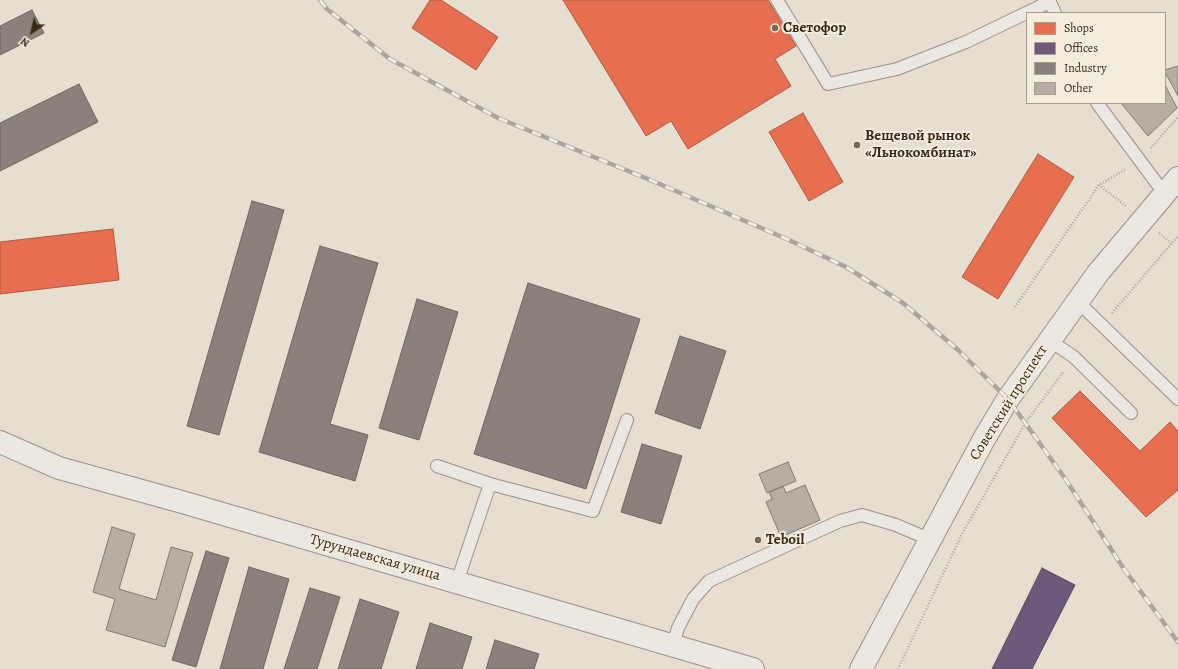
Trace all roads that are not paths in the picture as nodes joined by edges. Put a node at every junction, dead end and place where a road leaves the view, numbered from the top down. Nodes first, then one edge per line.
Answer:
1 (777, 0) edge
2 (1049, 1) edge
3 (1026, 12) edge
4 (1027, 12) edge
5 (1054, 12) edge
6 (1098, 104) edge
7 (1171, 185) edge
8 (1078, 302) junction
9 (1049, 340) junction
10 (1178, 399) edge
11 (1131, 413) dead end
12 (627, 420) dead end
13 (1, 441) edge
14 (437, 466) dead end
15 (490, 484) junction
16 (930, 540) junction
17 (457, 582) junction
18 (673, 645) junction
19 (753, 669) edge
20 (861, 669) edge

1 - 3 lane
2 - 4 lane
2 - 5 lane
6 - 7 lane
7 - 8 street, Советский проспект
8 - 9 street, Советский проспект
8 - 10 lane
9 - 11 lane
9 - 16 street, Советский проспект
12 - 15 lane
13 - 17 street, Турундаевская улица
14 - 15 lane
15 - 17 lane
16 - 18 lane
16 - 20 street, Советский проспект
17 - 18 street, Турундаевская улица
18 - 19 street, Турундаевская улица

